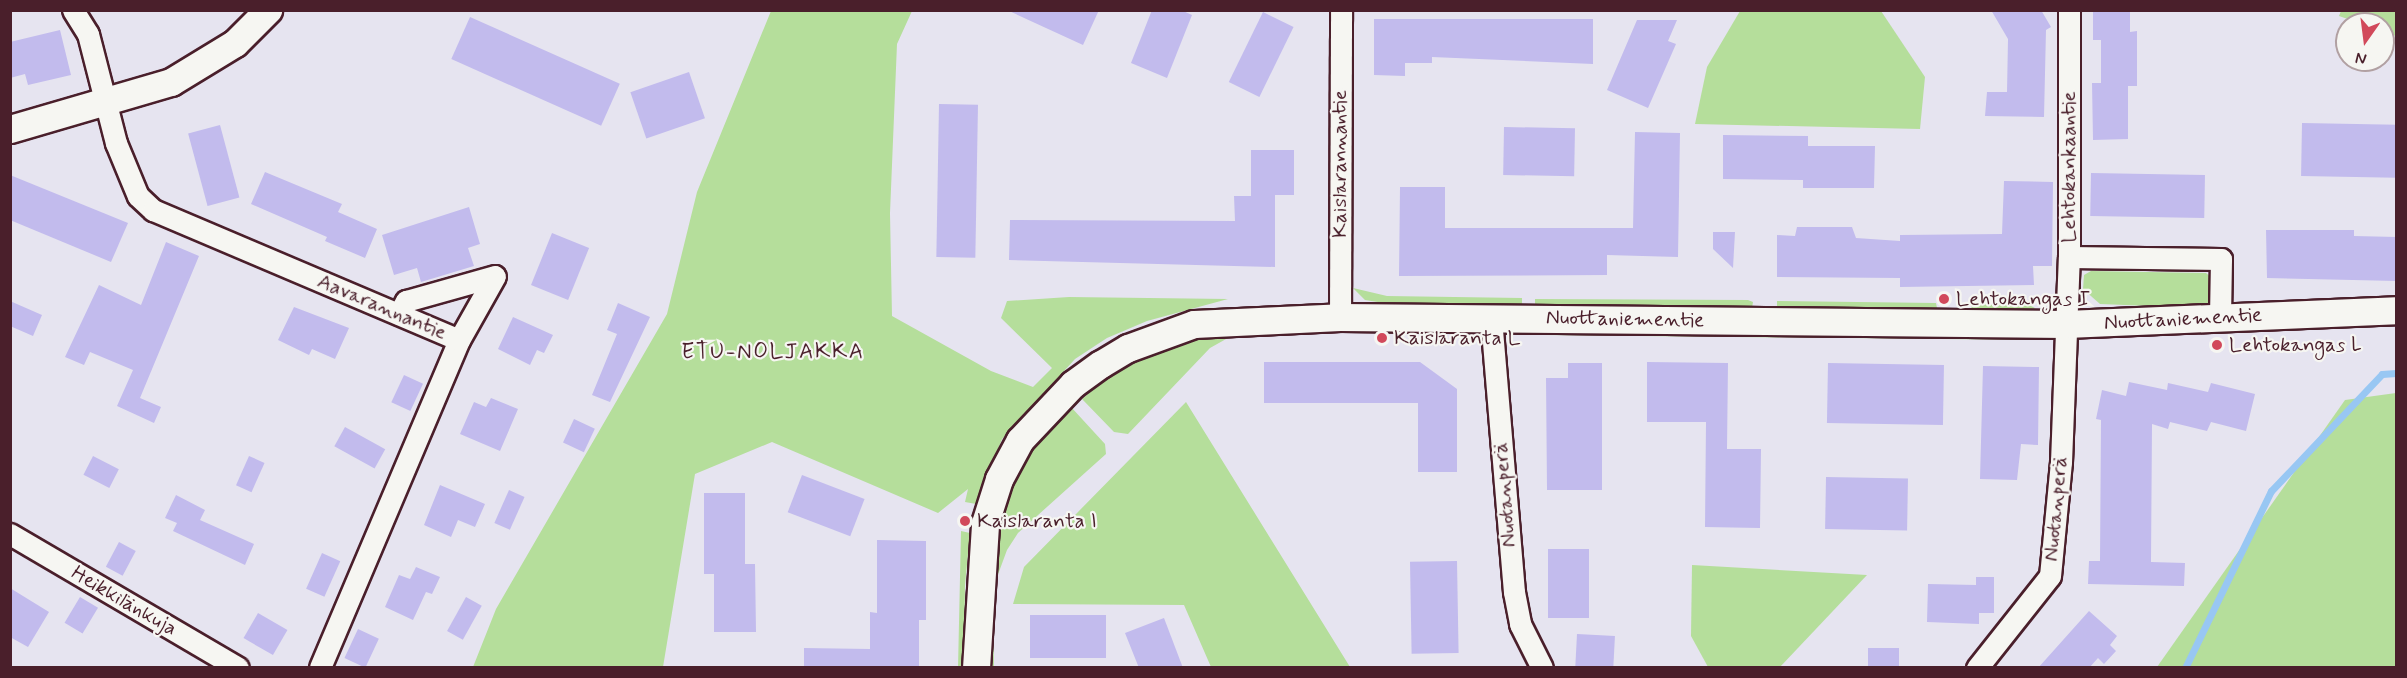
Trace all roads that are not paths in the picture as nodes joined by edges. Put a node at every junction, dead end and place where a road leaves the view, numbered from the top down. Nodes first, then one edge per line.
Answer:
1 (73, 10) edge
2 (268, 10) edge
3 (1341, 10) edge
4 (2068, 10) edge
5 (106, 104) junction
6 (10, 129) edge
7 (2069, 257) junction
8 (2397, 310) edge
9 (399, 314) junction
10 (1340, 317) junction
11 (1491, 318) junction
12 (2220, 318) junction
13 (2066, 324) junction
14 (459, 340) junction
15 (10, 534) edge
16 (238, 668) edge
17 (320, 668) edge
18 (976, 668) edge
19 (1542, 668) edge
20 (1977, 668) edge

1 - 5 street, Aavarannantie
2 - 5 street
3 - 10 street, Kaislarannantie
4 - 7 street, Lehtokankaantie
5 - 6 street
5 - 9 street, Aavarannantie
7 - 12 street
7 - 13 street, Lehtokankaantie
8 - 12 street, Nuottaniementie
9 - 14 street, Aavarannantie
9 - 14 street
10 - 11 street, Nuottaniementie
10 - 18 street, Nuottaniementie
11 - 13 street, Nuottaniementie
11 - 19 street, Nuotanperä
12 - 13 street, Nuottaniementie
13 - 20 street, Nuotanperä
14 - 17 street, Aavarannantie
15 - 16 street, Heikkilänkuja

